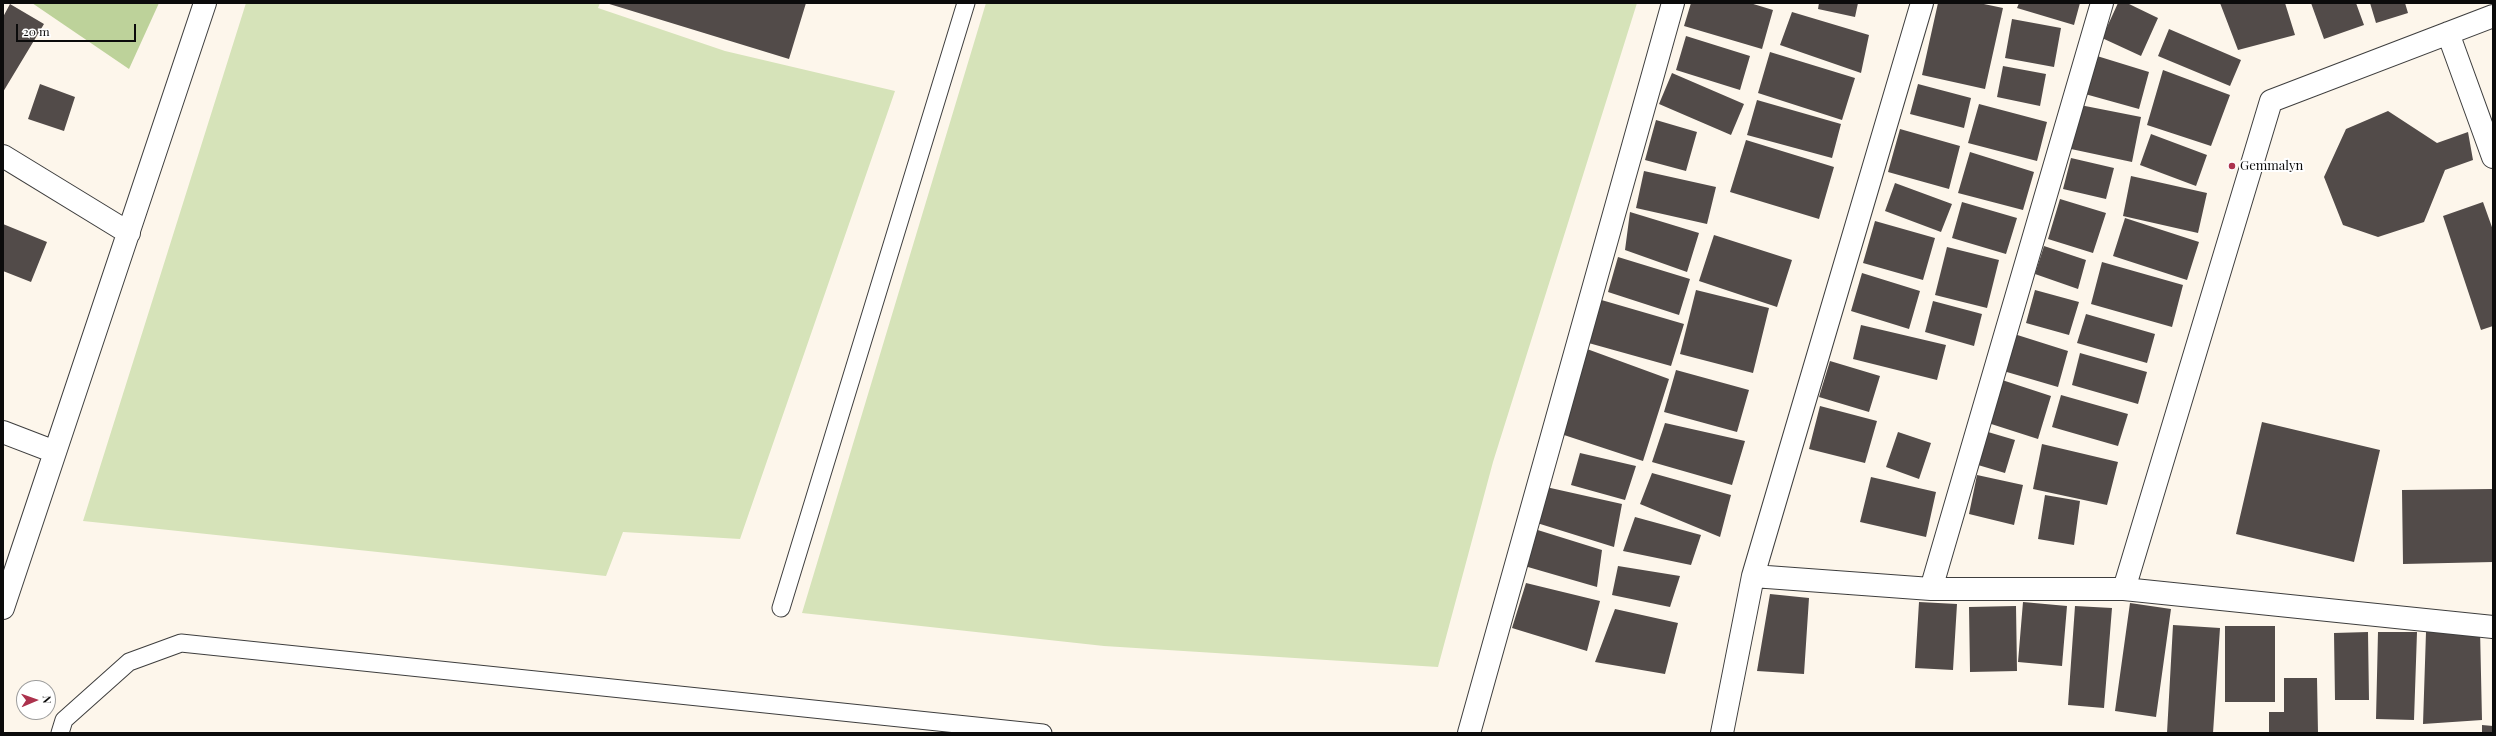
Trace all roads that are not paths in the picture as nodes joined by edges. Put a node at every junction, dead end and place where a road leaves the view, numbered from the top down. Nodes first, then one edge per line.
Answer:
1 (205, 3) edge
2 (966, 3) edge
3 (1674, 3) edge
4 (1922, 3) edge
5 (2102, 3) edge
6 (2493, 16) edge
7 (2448, 33) junction
8 (3, 156) edge
9 (2493, 157) edge
10 (128, 233) junction
11 (3, 432) edge
12 (55, 452) junction
13 (1753, 576) junction
14 (1931, 589) junction
15 (2124, 589) junction
16 (3, 608) edge
17 (781, 608) dead end
18 (2493, 627) edge
19 (60, 733) edge
20 (1043, 733) edge
21 (1468, 733) edge
22 (1722, 733) edge

1 - 10 street
2 - 17 lane
3 - 21 street
4 - 13 street
5 - 14 street
6 - 7 street
7 - 9 street
7 - 15 street
8 - 10 street
10 - 12 street
11 - 12 street
12 - 16 street
13 - 14 street
13 - 22 street
14 - 15 street
15 - 18 street
19 - 20 lane

